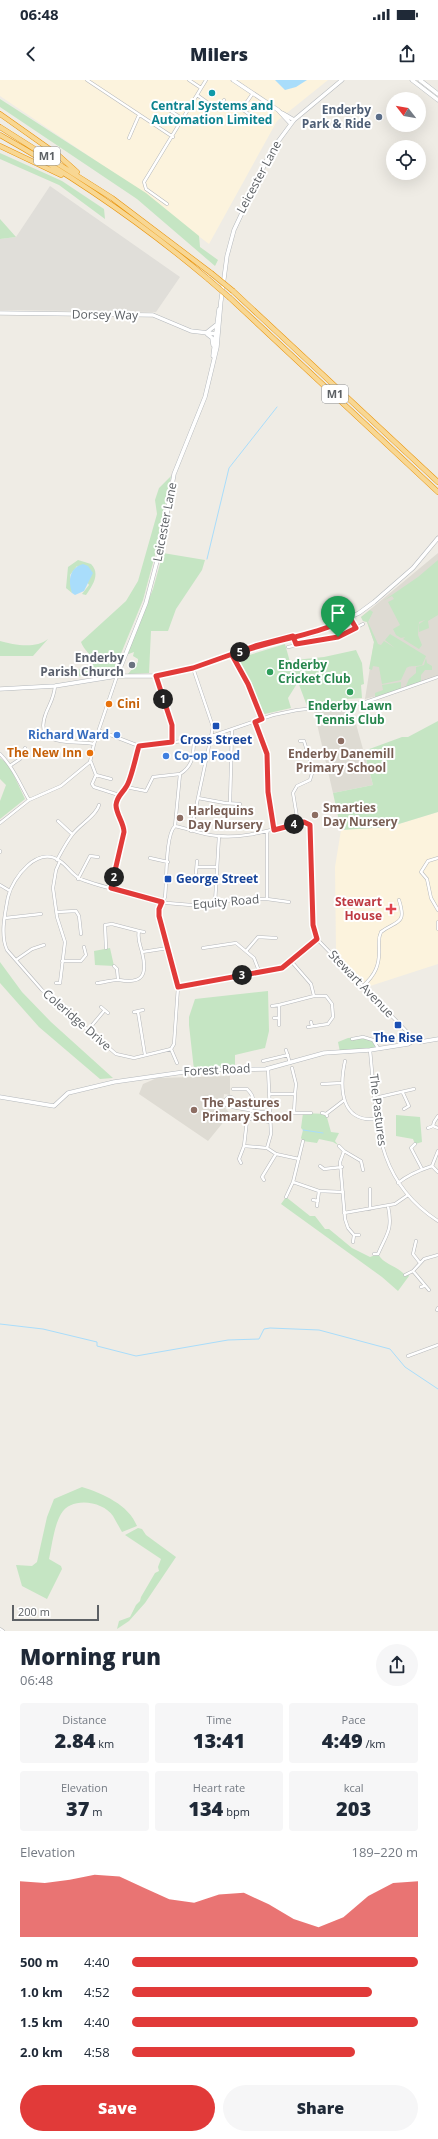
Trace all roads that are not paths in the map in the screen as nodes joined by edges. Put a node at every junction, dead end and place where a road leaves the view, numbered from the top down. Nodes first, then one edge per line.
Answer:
1 (87, 80) edge
2 (189, 80) edge
3 (206, 80) edge
4 (233, 80) edge
5 (342, 80) edge
6 (412, 80) edge
7 (420, 80) edge
8 (201, 88) junction
9 (253, 93) junction
10 (437, 93) edge
11 (197, 95) junction
12 (224, 100) dead end
13 (438, 100) edge
14 (163, 106) dead end
15 (0, 114) edge
16 (139, 115) junction
17 (183, 119) junction
18 (258, 120) dead end
19 (292, 122) junction
20 (0, 127) edge
21 (0, 135) edge
22 (173, 137) junction
23 (129, 138) dead end
24 (0, 146) edge
25 (94, 186) junction
26 (94, 194) junction
27 (167, 204) dead end
28 (221, 300) junction
29 (0, 313) edge
30 (216, 325) junction
31 (206, 333) junction
32 (217, 334) junction
33 (214, 346) junction
34 (212, 367) junction
35 (438, 482) edge
36 (438, 492) edge
37 (438, 538) edge
38 (350, 618) junction
39 (363, 624) dead end
40 (356, 628) junction
41 (293, 636) junction
42 (296, 644) junction
43 (288, 647) dead end
44 (232, 655) junction
45 (193, 668) junction
46 (117, 676) junction
47 (156, 676) junction
48 (438, 677) edge
49 (55, 686) junction
50 (0, 689) edge
51 (262, 719) junction
52 (255, 722) junction
53 (232, 730) junction
54 (100, 731) junction
55 (210, 737) junction
56 (172, 742) junction
57 (194, 742) junction
58 (300, 742) dead end
59 (94, 744) junction
60 (139, 746) junction
61 (25, 748) dead end
62 (0, 754) edge
63 (308, 754) junction
64 (297, 757) dead end
65 (90, 762) junction
66 (11, 765) junction
67 (96, 774) junction
68 (180, 774) junction
69 (111, 779) dead end
70 (127, 787) junction
71 (109, 793) junction
72 (119, 795) junction
73 (108, 797) dead end
74 (198, 798) junction
75 (30, 800) junction
76 (230, 803) junction
77 (240, 804) dead end
78 (100, 805) dead end
79 (58, 821) dead end
80 (0, 823) edge
81 (298, 823) junction
82 (175, 826) junction
83 (274, 830) junction
84 (267, 831) junction
85 (191, 832) junction
86 (72, 834) junction
87 (219, 836) junction
88 (98, 857) dead end
89 (150, 858) dead end
90 (438, 858) edge
91 (59, 860) junction
92 (168, 862) junction
93 (197, 862) dead end
94 (197, 867) junction
95 (217, 867) junction
96 (196, 873) dead end
97 (78, 879) junction
98 (0, 885) edge
99 (111, 888) junction
100 (10, 891) junction
101 (267, 899) junction
102 (399, 900) dead end
103 (162, 902) junction
104 (289, 902) dead end
105 (215, 903) junction
106 (438, 910) edge
107 (57, 912) junction
108 (39, 915) dead end
109 (5, 918) junction
110 (438, 922) edge
111 (2, 928) edge
112 (438, 929) edge
113 (139, 931) junction
114 (144, 932) dead end
115 (81, 934) dead end
116 (276, 938) dead end
117 (317, 939) junction
118 (44, 945) dead end
119 (84, 947) dead end
120 (106, 948) dead end
121 (168, 948) junction
122 (203, 948) dead end
123 (246, 951) junction
124 (142, 952) junction
125 (16, 960) junction
126 (62, 961) junction
127 (291, 961) junction
128 (114, 965) dead end
129 (259, 971) junction
130 (118, 980) junction
131 (56, 983) dead end
132 (97, 983) dead end
133 (363, 986) junction
134 (178, 987) junction
135 (314, 996) junction
136 (279, 1005) junction
137 (272, 1006) dead end
138 (101, 1008) dead end
139 (143, 1010) dead end
140 (104, 1011) junction
141 (134, 1012) dead end
142 (138, 1012) junction
143 (108, 1013) dead end
144 (274, 1018) dead end
145 (278, 1018) junction
146 (311, 1022) dead end
147 (279, 1025) dead end
148 (312, 1026) junction
149 (308, 1027) dead end
150 (88, 1030) junction
151 (438, 1039) edge
152 (355, 1040) dead end
153 (415, 1040) junction
154 (378, 1048) junction
155 (171, 1049) junction
156 (286, 1050) dead end
157 (370, 1050) junction
158 (145, 1055) junction
159 (288, 1055) junction
160 (263, 1061) dead end
161 (345, 1062) dead end
162 (177, 1063) dead end
163 (290, 1063) junction
164 (268, 1068) junction
165 (292, 1068) dead end
166 (342, 1083) junction
167 (322, 1084) dead end
168 (233, 1089) dead end
169 (414, 1089) dead end
170 (403, 1093) junction
171 (269, 1094) junction
172 (295, 1094) junction
173 (0, 1097) edge
174 (375, 1098) junction
175 (343, 1101) junction
176 (232, 1106) dead end
177 (404, 1109) dead end
178 (251, 1111) junction
179 (270, 1112) junction
180 (311, 1113) dead end
181 (322, 1113) dead end
182 (233, 1116) dead end
183 (438, 1116) edge
184 (377, 1119) junction
185 (247, 1120) junction
186 (270, 1122) junction
187 (433, 1126) junction
188 (428, 1128) dead end
189 (438, 1128) edge
190 (301, 1138) dead end
191 (415, 1144) dead end
192 (244, 1146) junction
193 (339, 1146) dead end
194 (267, 1148) junction
195 (344, 1151) junction
196 (438, 1152) edge
197 (276, 1154) junction
198 (239, 1158) junction
199 (235, 1159) dead end
200 (299, 1159) junction
201 (241, 1163) dead end
202 (320, 1166) dead end
203 (432, 1166) junction
204 (342, 1167) junction
205 (422, 1169) junction
206 (362, 1170) dead end
207 (438, 1172) edge
208 (264, 1180) dead end
209 (293, 1182) junction
210 (398, 1183) junction
211 (370, 1189) dead end
212 (320, 1191) junction
213 (343, 1192) junction
214 (282, 1194) dead end
215 (408, 1196) junction
216 (313, 1200) dead end
217 (318, 1201) junction
218 (317, 1206) dead end
219 (388, 1206) junction
220 (370, 1209) junction
221 (344, 1213) junction
222 (438, 1221) edge
223 (354, 1235) junction
224 (359, 1235) dead end
225 (416, 1241) dead end
226 (353, 1242) dead end
227 (374, 1254) dead end
228 (438, 1255) edge
229 (420, 1263) junction
230 (413, 1270) junction
231 (405, 1275) dead end
232 (424, 1286) junction
233 (421, 1287) dead end
234 (429, 1290) dead end
235 (438, 1345) edge
236 (408, 1356) dead end
237 (0, 1629) edge
238 (3, 1631) edge

1 - 16 street
2 - 8 street
3 - 8 street
4 - 9 street
5 - 19 street, Leicester Lane
6 - 13 street
7 - 10 street
8 - 11 street
9 - 18 street
9 - 19 street
11 - 12 street
11 - 17 street
14 - 17 street
15 - 25 highway
16 - 22 street
16 - 23 street
17 - 22 street
19 - 28 street, Leicester Lane
20 - 25 highway, M1
21 - 26 highway, M1
22 - 27 street
24 - 26 highway
25 - 35 highway, M1, bridge
26 - 36 highway, M1, bridge
28 - 30 street, Leicester Lane
28 - 32 street, Leicester Lane
29 - 31 street, Dorsey Way
30 - 31 street
30 - 32 street, Leicester Lane
31 - 32 street, Dorsey Way
31 - 33 street
32 - 33 street, Leicester Lane
32 - 34 street, Leicester Lane
33 - 34 street, Leicester Lane
34 - 46 street, Leicester Lane
37 - 38 street
38 - 40 street
38 - 41 street
39 - 40 street
40 - 42 street
41 - 42 street
41 - 44 street
42 - 43 street
44 - 45 street
44 - 51 street
45 - 47 street
45 - 55 street
46 - 47 street
46 - 49 street
46 - 54 street
47 - 56 street
48 - 51 street
49 - 50 street
49 - 59 street
51 - 52 street
52 - 53 street
52 - 83 street
53 - 55 street
53 - 76 street
54 - 59 street
54 - 60 street
55 - 57 street
55 - 74 street
56 - 57 street
56 - 60 street
57 - 68 street
58 - 63 street
59 - 65 street
60 - 70 street
61 - 66 street
62 - 66 street
63 - 64 street
63 - 81 street
65 - 67 street
65 - 75 street
66 - 75 street
67 - 69 street
67 - 71 street
68 - 70 street
68 - 82 street
70 - 72 street
71 - 72 street
71 - 73 street
72 - 99 street
74 - 76 street
74 - 85 street
75 - 80 street
76 - 77 street
78 - 86 street
79 - 86 street
81 - 83 street
81 - 117 street, Stewart Avenue
82 - 85 street
82 - 92 street
83 - 84 street
84 - 87 street
84 - 101 street
85 - 87 street
86 - 91 street
87 - 95 street
88 - 97 street
89 - 92 street
90 - 106 street
91 - 97 street
91 - 100 street
91 - 107 street
92 - 103 street
93 - 94 street
94 - 95 street
94 - 96 street
95 - 105 street
97 - 99 street, Equity Road
98 - 100 street
99 - 103 street, Equity Road
100 - 109 street
101 - 104 street, Equity Road
101 - 105 street, Equity Road
102 - 133 street
103 - 105 street, Equity Road
103 - 121 street
107 - 115 street
107 - 126 street
108 - 109 street
109 - 111 street
110 - 112 street
111 - 125 street, Coleridge Drive
113 - 114 street
113 - 120 street
113 - 124 street
116 - 123 street
117 - 127 street
117 - 133 street, Stewart Avenue
118 - 125 street
119 - 126 street
121 - 124 street
121 - 134 street
122 - 123 street
123 - 129 street
124 - 130 street
125 - 150 street, Coleridge Drive
126 - 131 street
127 - 129 street
127 - 135 street
128 - 130 street
129 - 134 street
130 - 132 street
133 - 153 street, Stewart Avenue
134 - 155 street
135 - 136 street
135 - 148 street
136 - 137 street
136 - 145 street
138 - 140 street
139 - 142 street
140 - 143 street
140 - 150 street
141 - 142 street
142 - 158 street
144 - 145 street
145 - 147 street
146 - 148 street
148 - 149 street
150 - 158 street, Coleridge Drive
151 - 153 street, Forest Road
152 - 154 street
153 - 154 street, Forest Road
154 - 157 street, Forest Road
155 - 158 street, Coleridge Drive
155 - 162 street
156 - 159 street
157 - 163 street, Forest Road
157 - 174 street, The Pastures
159 - 160 street
159 - 163 street
161 - 166 street
163 - 164 street, Forest Road
164 - 171 street
164 - 173 street, Forest Road
165 - 172 street
166 - 167 street
166 - 175 street
168 - 178 street
169 - 170 street
170 - 174 street
170 - 177 street
171 - 172 street
171 - 179 street
172 - 180 street
174 - 184 street, The Pastures
175 - 181 street
175 - 184 street
176 - 178 street
178 - 179 street
179 - 186 street
182 - 185 street
183 - 187 street
184 - 210 street, The Pastures
185 - 186 street
185 - 192 street
186 - 194 street
187 - 188 street
187 - 189 street
190 - 200 street
191 - 205 street
192 - 194 street
192 - 198 street
193 - 195 street
194 - 197 street
195 - 204 street
195 - 206 street
196 - 203 street
197 - 200 street
197 - 208 street
198 - 199 street
198 - 201 street
200 - 209 street
202 - 204 street
203 - 205 street
203 - 207 street
204 - 213 street
205 - 210 street
209 - 212 street
209 - 214 street
210 - 215 street, The Pastures
211 - 220 street
212 - 213 street
212 - 217 street
213 - 221 street
215 - 219 street
215 - 222 street, The Pastures
216 - 217 street
217 - 218 street
219 - 220 street
219 - 227 street
220 - 221 street
221 - 223 street
223 - 224 street
223 - 226 street
225 - 229 street
228 - 229 street
229 - 230 street
230 - 231 street
230 - 232 street
232 - 233 street
232 - 234 street
235 - 236 street
237 - 238 street

